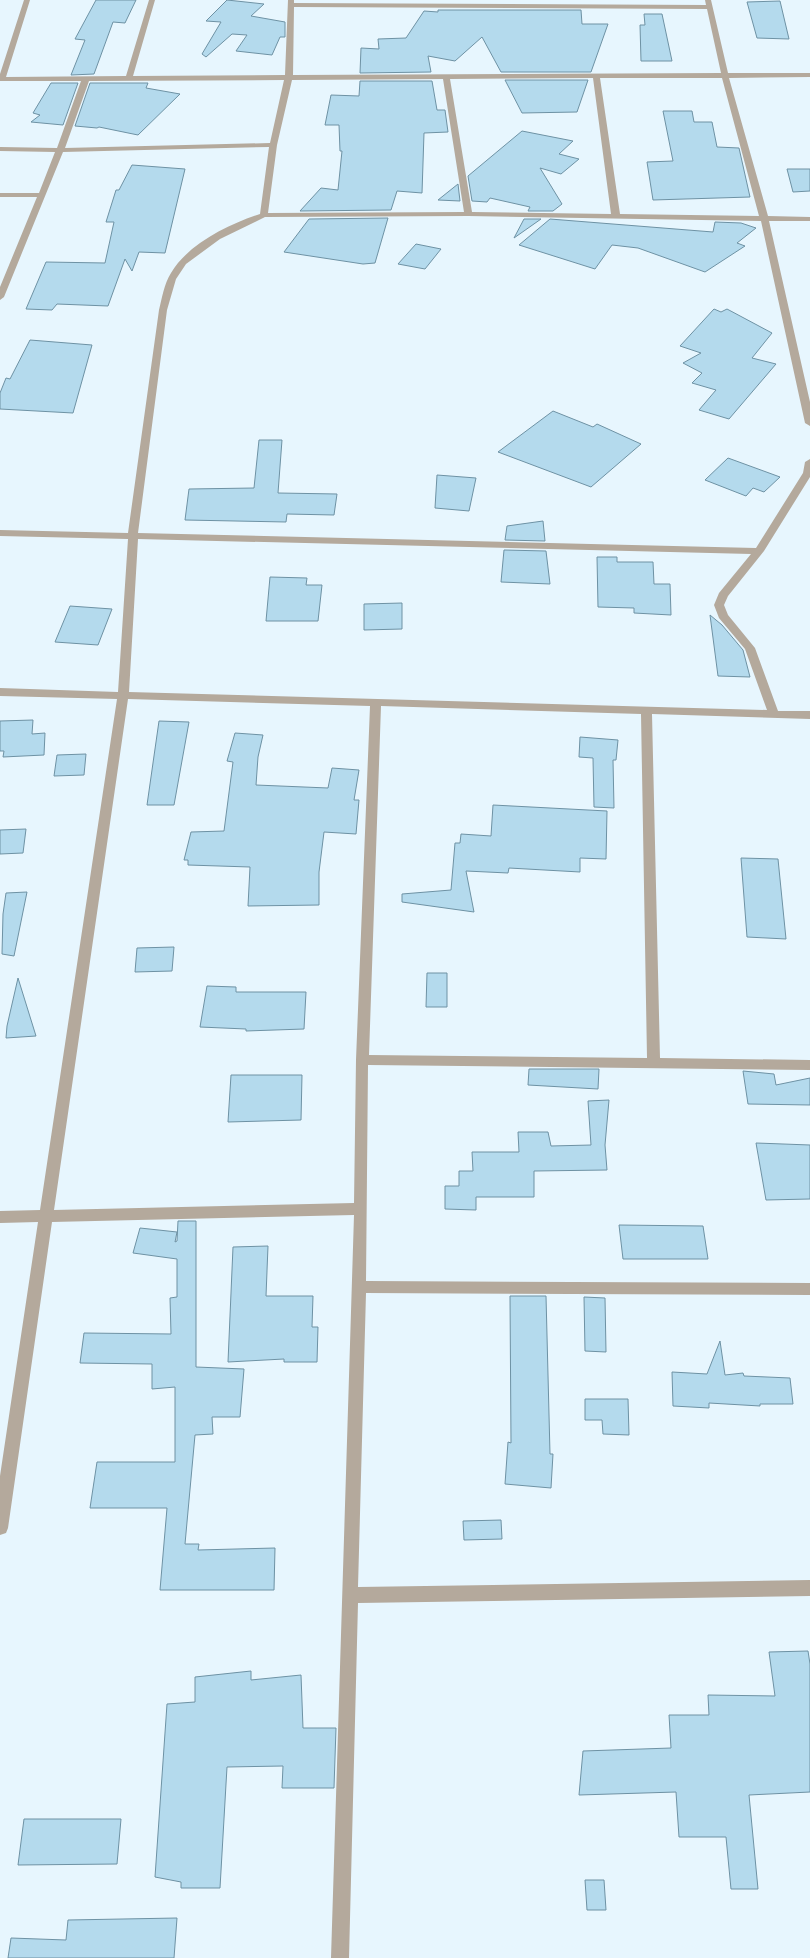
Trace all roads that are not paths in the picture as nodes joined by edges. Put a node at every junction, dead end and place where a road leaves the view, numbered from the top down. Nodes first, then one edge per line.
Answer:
1 (27, 0) edge
2 (152, 0) edge
3 (291, 2) edge
4 (708, 3) edge
5 (810, 75) edge
6 (289, 76) junction
7 (446, 76) junction
8 (596, 76) junction
9 (725, 76) junction
10 (129, 77) junction
11 (86, 78) junction
12 (1, 79) edge
13 (273, 146) junction
14 (0, 149) edge
15 (60, 150) junction
16 (0, 195) edge
17 (40, 195) junction
18 (468, 214) junction
19 (264, 215) junction
20 (616, 217) junction
21 (764, 218) junction
22 (810, 219) edge
23 (0, 298) edge
24 (810, 422) edge
25 (810, 462) edge
26 (0, 533) edge
27 (133, 535) junction
28 (759, 551) junction
29 (0, 692) edge
30 (123, 696) junction
31 (376, 702) junction
32 (646, 710) junction
33 (774, 714) junction
34 (810, 715) edge
35 (362, 1060) junction
36 (654, 1063) junction
37 (810, 1064) edge
38 (361, 1210) junction
39 (46, 1216) junction
40 (0, 1217) edge
41 (358, 1287) junction
42 (810, 1289) edge
43 (0, 1528) edge
44 (810, 1588) edge
45 (351, 1595) junction
46 (340, 1958) edge

1 - 12 street
2 - 10 street
3 - 4 street
3 - 6 street
4 - 9 street
5 - 9 street
6 - 7 street
6 - 10 street
6 - 13 street
7 - 8 street
7 - 18 street
8 - 9 street
8 - 20 street
9 - 21 street
10 - 11 street
11 - 12 street
11 - 15 street
13 - 15 street
13 - 19 street
14 - 15 street
15 - 17 street
16 - 17 street
17 - 23 street
18 - 19 street
18 - 20 street
19 - 27 street
20 - 21 street
21 - 22 street
21 - 24 street
25 - 28 street
26 - 27 street
27 - 28 street
27 - 30 street
28 - 33 street
29 - 30 street
30 - 31 street
30 - 39 street
31 - 32 street
31 - 35 street
32 - 33 street
32 - 36 street
33 - 34 street
35 - 36 street
35 - 38 street
36 - 37 street
38 - 39 street
38 - 41 street
39 - 40 street
39 - 43 street
41 - 42 street
41 - 45 street
44 - 45 street
45 - 46 street

